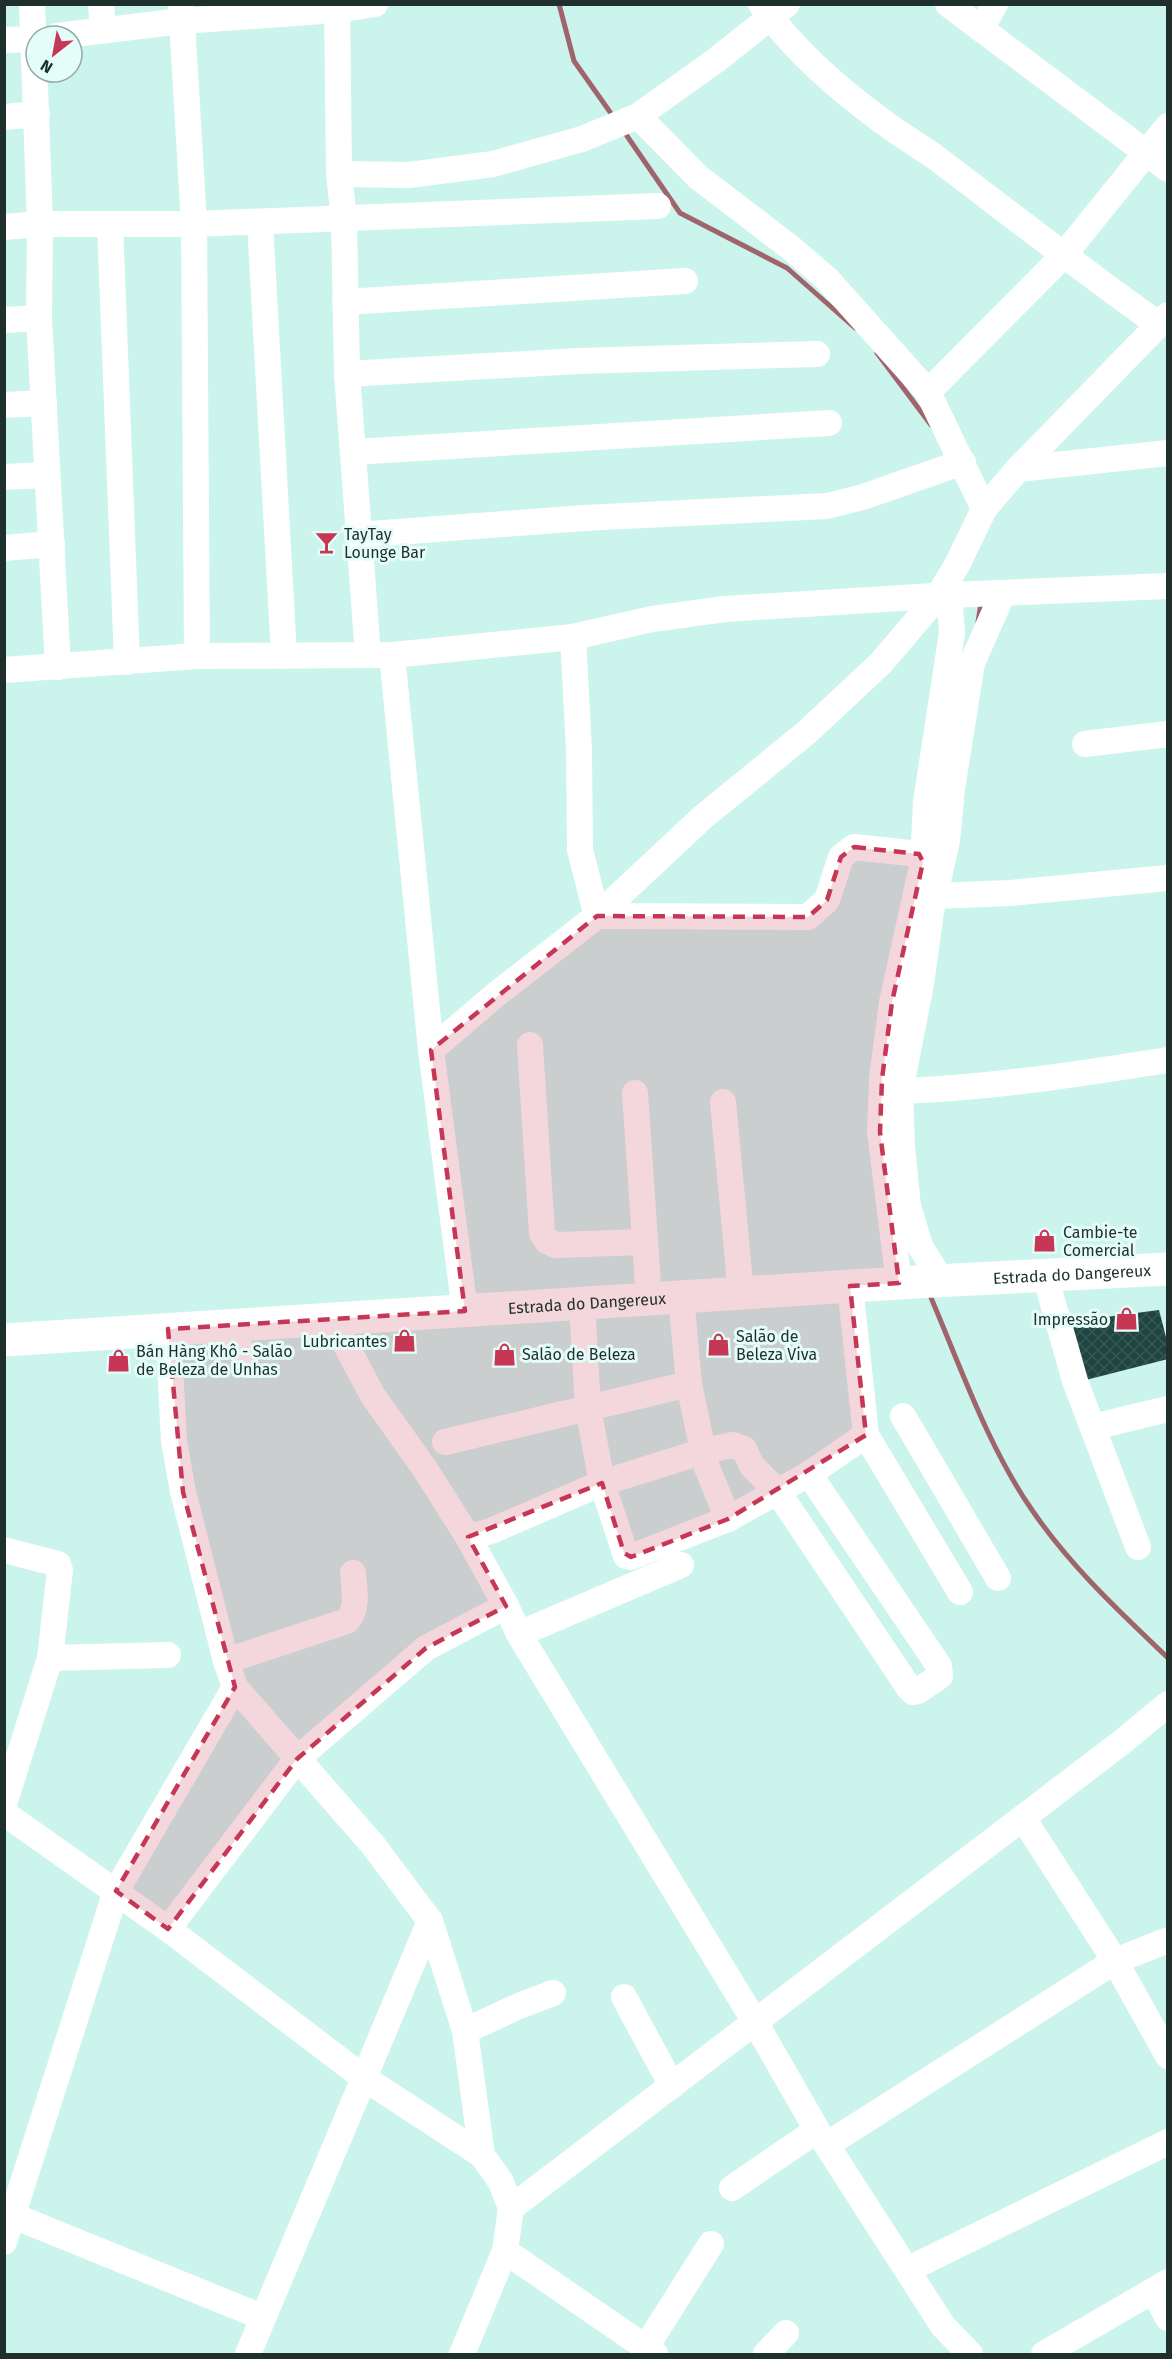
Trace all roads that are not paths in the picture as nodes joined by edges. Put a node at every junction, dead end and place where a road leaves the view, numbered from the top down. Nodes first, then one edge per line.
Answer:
1 (32, 4) edge
2 (102, 4) edge
3 (375, 4) edge
4 (948, 4) edge
5 (995, 4) edge
6 (337, 7) edge
7 (773, 9) edge
8 (182, 13) edge
9 (38, 24) edge
10 (981, 29) junction
11 (103, 30) junction
12 (84, 32) edge
13 (24, 39) edge
14 (4, 40) edge
15 (39, 84) edge
16 (37, 114) junction
17 (638, 116) junction
18 (4, 117) edge
19 (1167, 126) edge
20 (1146, 155) junction
21 (1167, 169) edge
22 (339, 174) junction
23 (658, 206) dead end
24 (344, 219) junction
25 (260, 222) junction
26 (40, 224) junction
27 (110, 224) junction
28 (194, 224) junction
29 (4, 227) edge
30 (1063, 256) junction
31 (686, 281) dead end
32 (345, 302) junction
33 (39, 318) junction
34 (4, 320) edge
35 (1162, 320) edge
36 (817, 354) dead end
37 (347, 374) junction
38 (928, 392) junction
39 (44, 403) junction
40 (4, 405) edge
41 (829, 423) dead end
42 (353, 452) junction
43 (1167, 453) edge
44 (963, 462) junction
45 (1018, 469) junction
46 (46, 475) junction
47 (4, 477) edge
48 (984, 509) junction
49 (358, 535) junction
50 (52, 544) junction
51 (4, 548) edge
52 (1167, 586) edge
53 (1003, 593) junction
54 (943, 596) junction
55 (573, 637) junction
56 (380, 655) junction
57 (197, 656) junction
58 (284, 656) junction
59 (127, 662) junction
60 (58, 667) junction
61 (4, 670) edge
62 (1167, 734) edge
63 (1085, 744) dead end
64 (921, 857) junction
65 (1167, 878) edge
66 (935, 896) junction
67 (597, 916) junction
68 (530, 1045) dead end
69 (431, 1050) junction
70 (1167, 1060) edge
71 (900, 1091) junction
72 (635, 1093) dead end
73 (723, 1102) dead end
74 (645, 1242) junction
75 (1167, 1269) edge
76 (1045, 1275) junction
77 (923, 1281) junction
78 (850, 1286) junction
79 (741, 1293) junction
80 (681, 1297) junction
81 (649, 1299) junction
82 (582, 1303) junction
83 (465, 1311) junction
84 (332, 1319) junction
85 (227, 1326) junction
86 (168, 1329) junction
87 (4, 1340) edge
88 (244, 1357) dead end
89 (689, 1384) junction
90 (588, 1408) junction
91 (1167, 1409) edge
92 (903, 1416) dead end
93 (1093, 1427) junction
94 (866, 1435) junction
95 (445, 1442) dead end
96 (704, 1451) junction
97 (934, 1469) junction
98 (809, 1474) junction
99 (602, 1483) junction
100 (898, 1488) junction
101 (778, 1492) junction
102 (728, 1519) junction
103 (468, 1537) junction
104 (1138, 1547) dead end
105 (4, 1550) edge
106 (681, 1565) dead end
107 (353, 1573) dead end
108 (998, 1578) dead end
109 (960, 1592) dead end
110 (506, 1606) junction
111 (519, 1634) junction
112 (168, 1655) dead end
113 (50, 1658) junction
114 (226, 1661) junction
115 (235, 1688) junction
116 (1167, 1704) edge
117 (297, 1760) junction
118 (4, 1804) edge
119 (4, 1813) edge
120 (1023, 1818) junction
121 (116, 1891) junction
122 (430, 1921) junction
123 (168, 1929) junction
124 (1167, 1940) edge
125 (1115, 1961) junction
126 (553, 1993) dead end
127 (624, 1998) dead end
128 (755, 2022) junction
129 (465, 2031) junction
130 (1167, 2056) edge
131 (364, 2078) junction
132 (672, 2086) junction
133 (822, 2137) junction
134 (1167, 2142) edge
135 (482, 2155) junction
136 (732, 2188) dead end
137 (512, 2208) junction
138 (9, 2213) edge
139 (4, 2242) edge
140 (711, 2244) dead end
141 (505, 2251) junction
142 (909, 2269) junction
143 (1160, 2287) edge
144 (262, 2317) junction
145 (1167, 2318) edge
146 (786, 2333) dead end
147 (651, 2351) edge
148 (248, 2355) edge
149 (462, 2355) edge
150 (766, 2355) edge
151 (970, 2355) edge
152 (1044, 2355) edge

1 - 9 street
2 - 11 street
3 - 6 street
4 - 10 street
5 - 10 street
6 - 8 street
6 - 22 street
7 - 17 street
7 - 30 street
8 - 11 street
8 - 28 street
10 - 20 street
11 - 12 street
13 - 14 street
15 - 16 street
16 - 18 street
16 - 26 street
17 - 22 street
17 - 38 street
19 - 20 street
20 - 21 street
20 - 30 street
22 - 24 street
23 - 24 street
24 - 25 street
24 - 32 street
25 - 28 street
25 - 58 street
26 - 27 street
26 - 29 street
26 - 33 street
27 - 28 street
27 - 59 street
28 - 57 street
30 - 35 street
30 - 38 street
31 - 32 street
32 - 37 street
33 - 34 street
33 - 39 street
35 - 45 street
36 - 37 street
37 - 42 street
38 - 44 street
39 - 40 street
39 - 46 street
41 - 42 street
42 - 49 street
43 - 45 street
44 - 48 street
44 - 49 street
45 - 48 street
46 - 47 street
46 - 50 street
48 - 54 street
49 - 56 street
50 - 51 street
50 - 60 street
52 - 53 street
53 - 54 street
53 - 66 street
54 - 55 street
54 - 64 street
54 - 67 street
55 - 56 street
55 - 67 street
56 - 58 street
56 - 69 street
57 - 58 street
57 - 59 street
59 - 60 street
60 - 61 street
62 - 63 street
64 - 67 street
64 - 77 street
65 - 66 street
66 - 71 street
67 - 69 street
68 - 74 street
69 - 83 street
70 - 71 street
71 - 77 street
72 - 74 street
73 - 79 street
74 - 81 street
75 - 76 main road, Estrada do Dangereux
76 - 77 main road, Estrada do Dangereux
76 - 93 street
77 - 78 main road, Estrada do Dangereux
78 - 79 main road, Estrada do Dangereux
78 - 94 street
79 - 80 main road, Estrada do Dangereux
80 - 81 main road, Estrada do Dangereux
80 - 89 street
81 - 82 main road, Estrada do Dangereux
82 - 83 main road, Estrada do Dangereux
82 - 90 street
83 - 84 main road, Estrada do Dangereux
84 - 85 main road, Estrada do Dangereux
84 - 103 street
85 - 86 main road, Estrada do Dangereux
85 - 88 street
86 - 87 main road, Estrada do Dangereux
86 - 114 street
89 - 90 street
89 - 96 street
90 - 95 street
90 - 99 street
91 - 93 street
92 - 97 street
93 - 104 street
94 - 98 street
94 - 100 street
96 - 99 street
96 - 101 street
96 - 102 street
97 - 100 street
97 - 108 street
98 - 101 street
98 - 101 street
99 - 102 street
99 - 103 street
100 - 109 street
101 - 102 street
103 - 110 street
105 - 113 street
106 - 111 street
107 - 114 street
110 - 111 street
110 - 117 street
111 - 128 street
112 - 113 street
113 - 118 street
114 - 115 street
115 - 117 street
115 - 121 street
116 - 120 street
117 - 122 street
117 - 123 street
119 - 121 street
120 - 125 street
120 - 128 street
121 - 123 street
121 - 138 street
122 - 129 street
122 - 131 street
123 - 131 street
124 - 125 street
125 - 130 street
125 - 133 street
126 - 129 street
127 - 132 street
128 - 132 street
128 - 133 street
129 - 135 street
131 - 135 street
131 - 144 street
132 - 137 street
133 - 136 street
133 - 142 street
134 - 142 street
135 - 137 street
137 - 141 street
138 - 139 street
138 - 144 street
140 - 147 street
141 - 147 street
141 - 149 street
142 - 151 street
143 - 145 street
143 - 152 street
144 - 148 street
146 - 150 street

